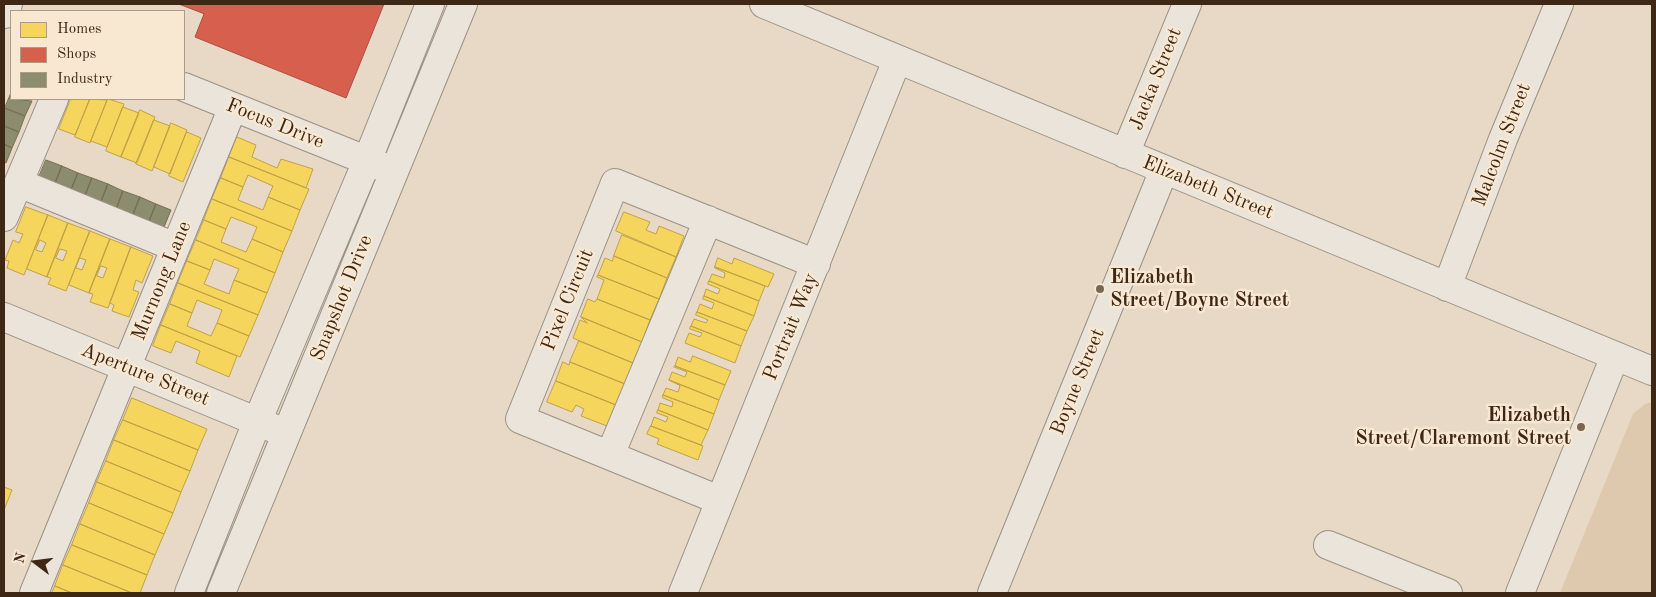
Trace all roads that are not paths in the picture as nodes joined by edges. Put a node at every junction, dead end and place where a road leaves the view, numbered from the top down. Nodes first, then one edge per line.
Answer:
1 (430, 4) edge
2 (464, 4) edge
3 (764, 4) edge
4 (1187, 4) edge
5 (1559, 4) edge
6 (813, 13) edge
7 (897, 60) junction
8 (185, 86) edge
9 (54, 100) edge
10 (233, 106) junction
11 (1125, 154) junction
12 (367, 160) junction
13 (1164, 170) junction
14 (394, 172) junction
15 (19, 183) junction
16 (4, 217) edge
17 (708, 220) junction
18 (175, 246) junction
19 (816, 264) junction
20 (1447, 287) junction
21 (4, 318) edge
22 (1615, 356) junction
23 (128, 367) junction
24 (1652, 371) edge
25 (257, 422) junction
26 (286, 433) junction
27 (610, 455) junction
28 (719, 500) junction
29 (1328, 545) dead end
30 (34, 593) edge
31 (188, 593) edge
32 (222, 593) edge
33 (683, 593) edge
34 (992, 593) edge
35 (1448, 593) edge
36 (1520, 593) edge

1 - 12 street, Snapshot Drive
2 - 14 street, Snapshot Drive
3 - 6 street, Elizabeth Street
4 - 11 street, Jacka Street
5 - 20 street, Malcolm Street
6 - 7 street, Elizabeth Street
7 - 11 street, Elizabeth Street
7 - 19 street, Portrait Way
8 - 10 street, Focus Drive
9 - 15 street
10 - 12 street, Focus Drive
10 - 18 street, Murnong Lane
11 - 13 street, Elizabeth Street
12 - 14 street, Focus Drive
12 - 25 street, Snapshot Drive
13 - 20 street, Elizabeth Street
13 - 34 street, Boyne Street
14 - 26 street, Snapshot Drive
15 - 16 street
15 - 18 street
17 - 19 street, Pixel Circuit
17 - 27 street
17 - 27 street, Pixel Circuit
18 - 23 street, Murnong Lane
19 - 28 street, Portrait Way
20 - 22 street, Elizabeth Street
21 - 23 street, Aperture Street
22 - 24 street, Elizabeth Street
22 - 36 street
23 - 25 street, Aperture Street
23 - 30 street, Murnong Lane
25 - 26 street, Aperture Street
25 - 31 street, Snapshot Drive
26 - 32 street, Snapshot Drive
27 - 28 street, Pixel Circuit
28 - 33 street, Portrait Way
29 - 35 street

